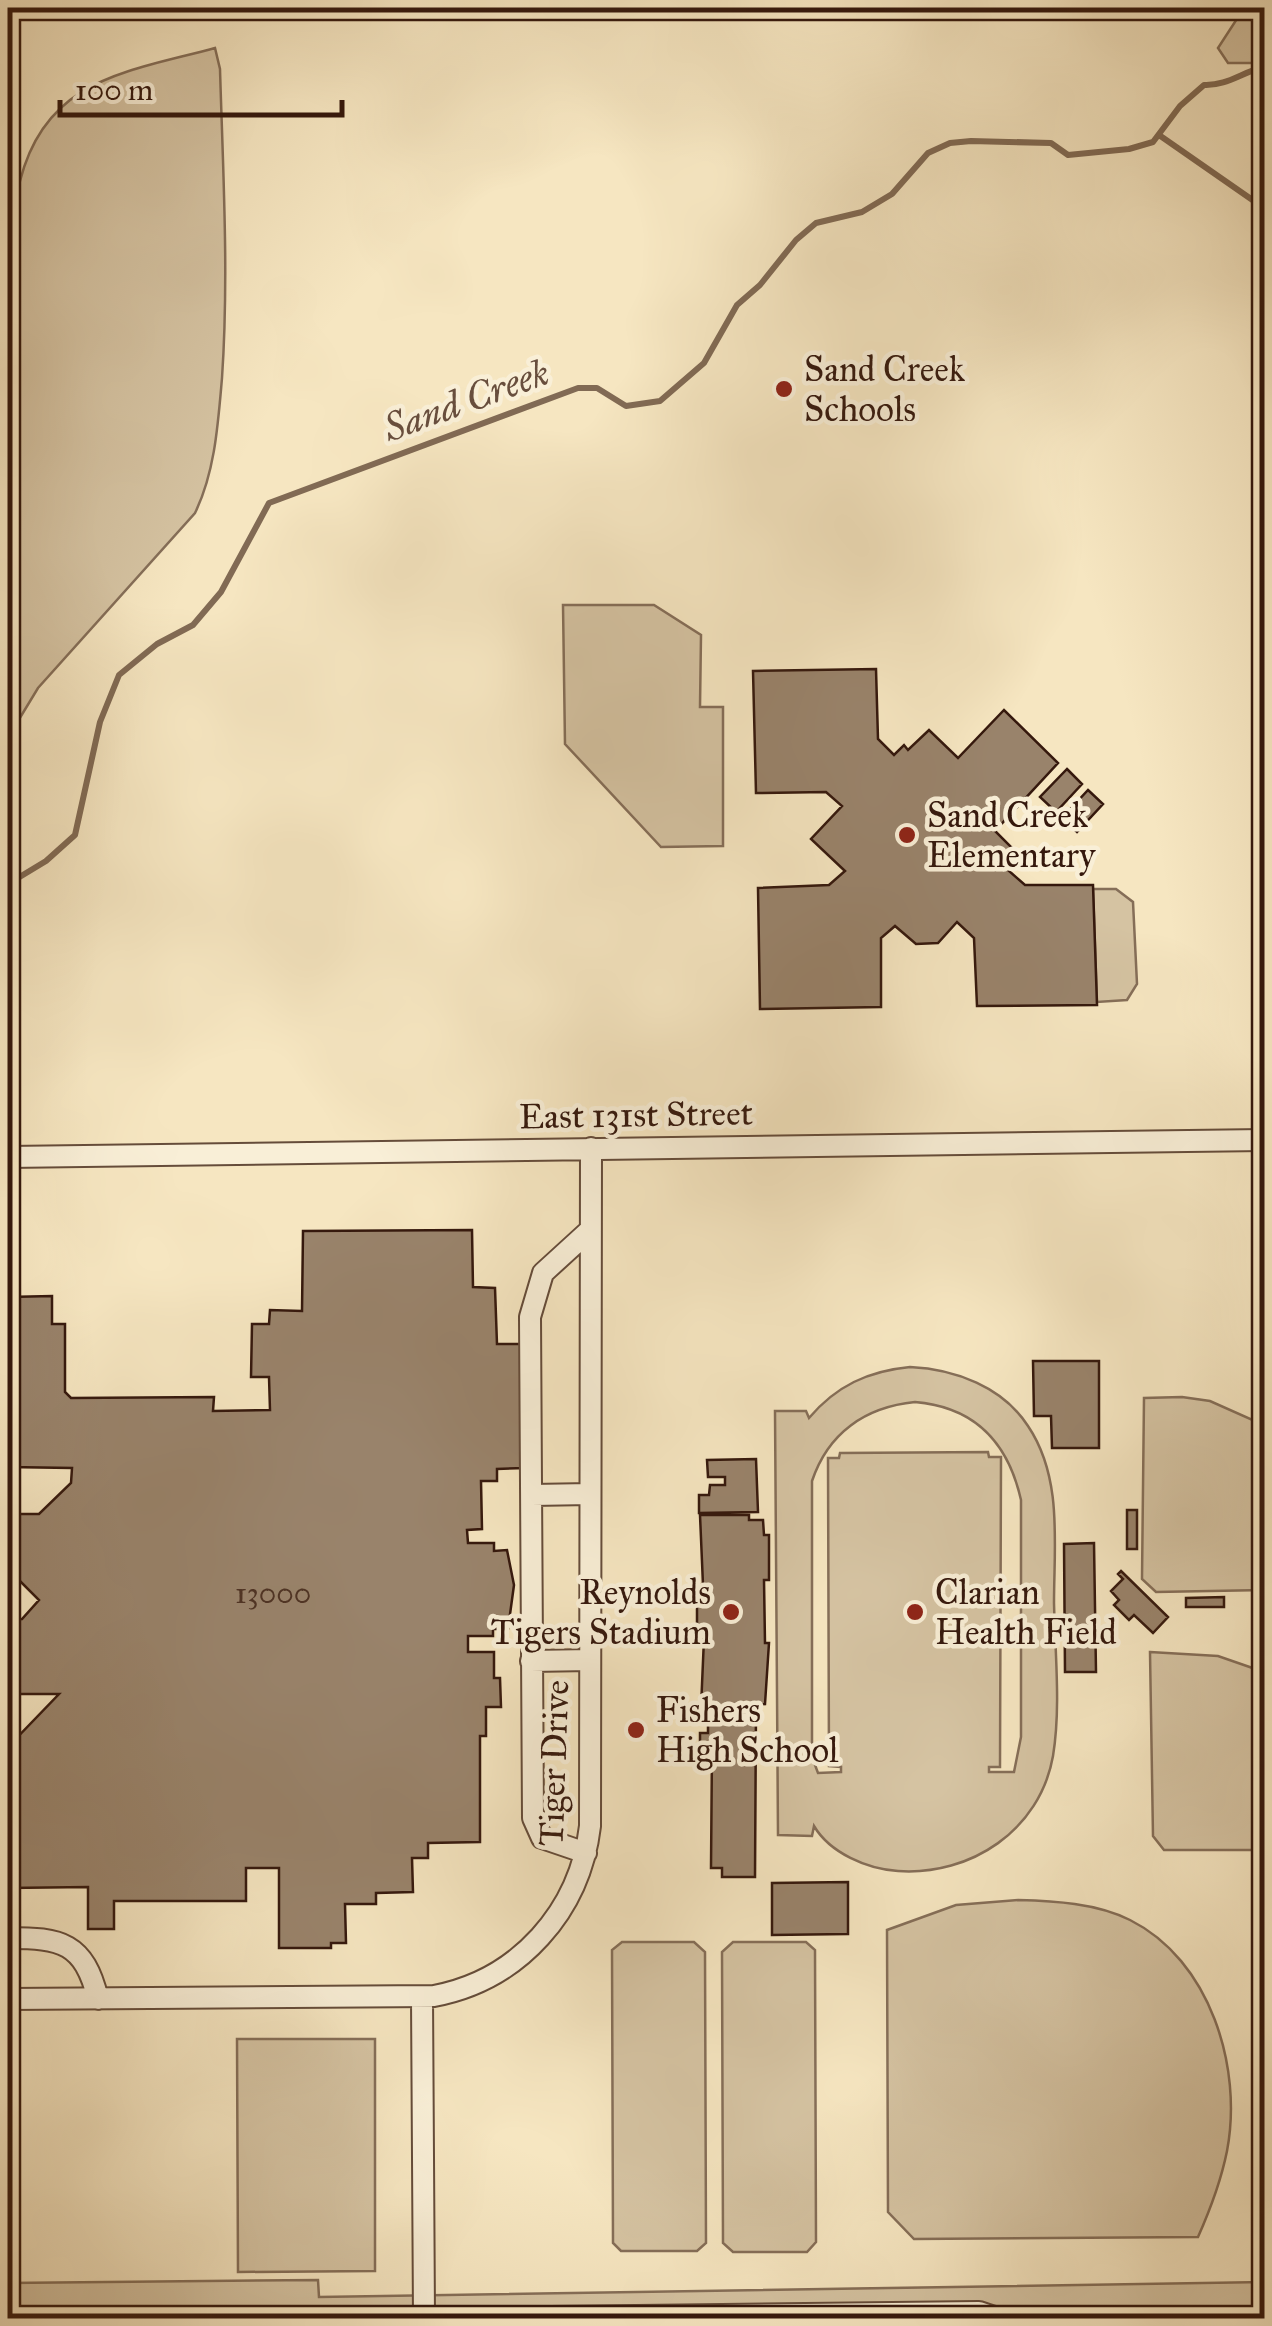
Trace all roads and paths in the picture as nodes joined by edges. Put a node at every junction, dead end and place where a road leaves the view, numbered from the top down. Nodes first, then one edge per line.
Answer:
1 (1264, 1140) edge
2 (591, 1148) junction
3 (8, 1157) edge
4 (590, 1231) junction
5 (590, 1494) junction
6 (532, 1495) junction
7 (590, 1660) junction
8 (530, 1661) junction
9 (586, 1854) junction
10 (8, 1938) edge
11 (422, 1997) junction
12 (98, 1998) junction
13 (8, 1999) edge
14 (424, 2318) edge
15 (476, 2318) edge
16 (997, 2318) edge

1 - 2 street, East 131st Street
2 - 3 street, East 131st Street
2 - 4 street, Tiger Drive
4 - 5 street, Tiger Drive
4 - 6 street
5 - 6 street
5 - 7 street, Tiger Drive
6 - 8 street
7 - 8 street
7 - 9 street, Tiger Drive
8 - 9 street
9 - 11 street, Tiger Drive
10 - 12 street
11 - 12 street, Tiger Drive
11 - 14 street
12 - 13 street, Tiger Drive
15 - 16 street

